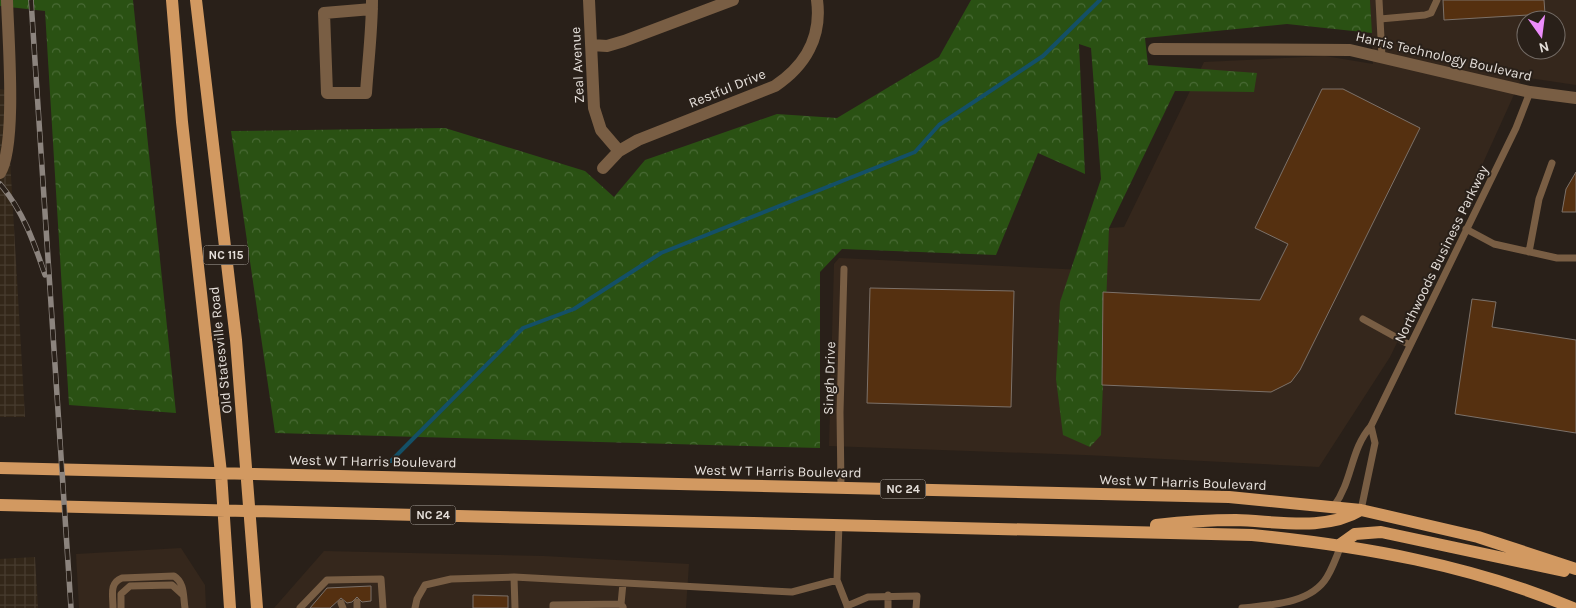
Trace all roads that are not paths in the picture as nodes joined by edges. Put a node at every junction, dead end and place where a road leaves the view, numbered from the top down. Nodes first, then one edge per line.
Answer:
1 (7, 0) edge
2 (172, 0) edge
3 (196, 0) edge
4 (589, 0) edge
5 (733, 0) edge
6 (817, 0) edge
7 (1379, 0) edge
8 (1437, 0) edge
9 (372, 4) edge
10 (1380, 19) junction
11 (591, 46) junction
12 (1154, 49) dead end
13 (1382, 57) junction
14 (1530, 92) junction
15 (1576, 98) edge
16 (619, 151) junction
17 (1552, 163) dead end
18 (603, 168) dead end
19 (0, 173) edge
20 (1466, 229) junction
21 (1529, 252) junction
22 (1576, 258) edge
23 (844, 269) dead end
24 (1364, 319) dead end
25 (1410, 345) junction
26 (1371, 426) junction
27 (0, 468) edge
28 (221, 473) junction
29 (247, 473) junction
30 (841, 487) junction
31 (0, 505) edge
32 (1334, 506) junction
33 (224, 510) junction
34 (1361, 510) junction
35 (250, 511) junction
36 (839, 523) junction
37 (1096, 530) junction
38 (1341, 544) junction
39 (1576, 569) edge
40 (1576, 574) edge
41 (514, 577) junction
42 (336, 580) junction
43 (837, 580) junction
44 (623, 583) junction
45 (337, 588) dead end
46 (183, 595) junction
47 (888, 595) junction
48 (623, 606) edge
49 (847, 607) edge
50 (113, 608) edge
51 (121, 608) edge
52 (185, 608) edge
53 (230, 608) edge
54 (257, 608) edge
55 (300, 608) edge
56 (383, 608) edge
57 (415, 608) edge
58 (515, 608) edge
59 (553, 608) edge
60 (888, 608) edge
61 (916, 608) edge
62 (1242, 608) edge
63 (1574, 608) edge

1 - 19 street
2 - 28 main road, Old Statesville Road / NC 115
3 - 29 main road, Old Statesville Road / NC 115
4 - 11 street, Zeal Avenue
5 - 11 street
6 - 16 street, Restful Drive
7 - 10 lane
8 - 10 lane
9 - 9 street
10 - 13 lane
11 - 16 street, Zeal Avenue
12 - 13 street, Harris Technology Boulevard
13 - 14 street, Harris Technology Boulevard
14 - 15 street, Harris Technology Boulevard
14 - 20 lane, Northwoods Business Parkway
16 - 18 street, Restful Drive
17 - 21 lane
20 - 21 lane
20 - 25 lane, Northwoods Business Parkway
21 - 22 lane
23 - 30 lane, Singh Drive
24 - 25 lane
25 - 26 lane, Northwoods Business Parkway
26 - 32 lane, Northwoods Business Parkway
26 - 34 lane
27 - 28 main road, West W T Harris Boulevard / NC 24
28 - 29 main road, West W T Harris Boulevard / NC 24
28 - 33 main road, Old Statesville Road / NC 115
29 - 30 main road, West W T Harris Boulevard / NC 24
29 - 35 main road, Old Statesville Road / NC 115
30 - 32 main road, West W T Harris Boulevard / NC 24
31 - 33 main road, NC 24
32 - 34 main road, West W T Harris Boulevard / NC 24
33 - 35 main road, NC 24
33 - 53 main road, Old Statesville Road / NC 115
34 - 37 main road
34 - 39 main road, West W T Harris Boulevard / NC 24
35 - 36 main road, NC 24
35 - 54 main road, Old Statesville Road / NC 115
36 - 37 main road, NC 24
36 - 43 lane
37 - 38 main road, NC 24
38 - 40 main road
38 - 62 lane
38 - 63 main road, NC 24
41 - 44 lane
41 - 57 lane
41 - 58 lane
42 - 45 lane
42 - 55 lane
42 - 56 lane
43 - 44 lane
43 - 49 lane
44 - 48 lane
46 - 50 lane
46 - 51 lane
46 - 52 lane
47 - 49 lane
47 - 60 lane
47 - 61 lane
48 - 59 lane

